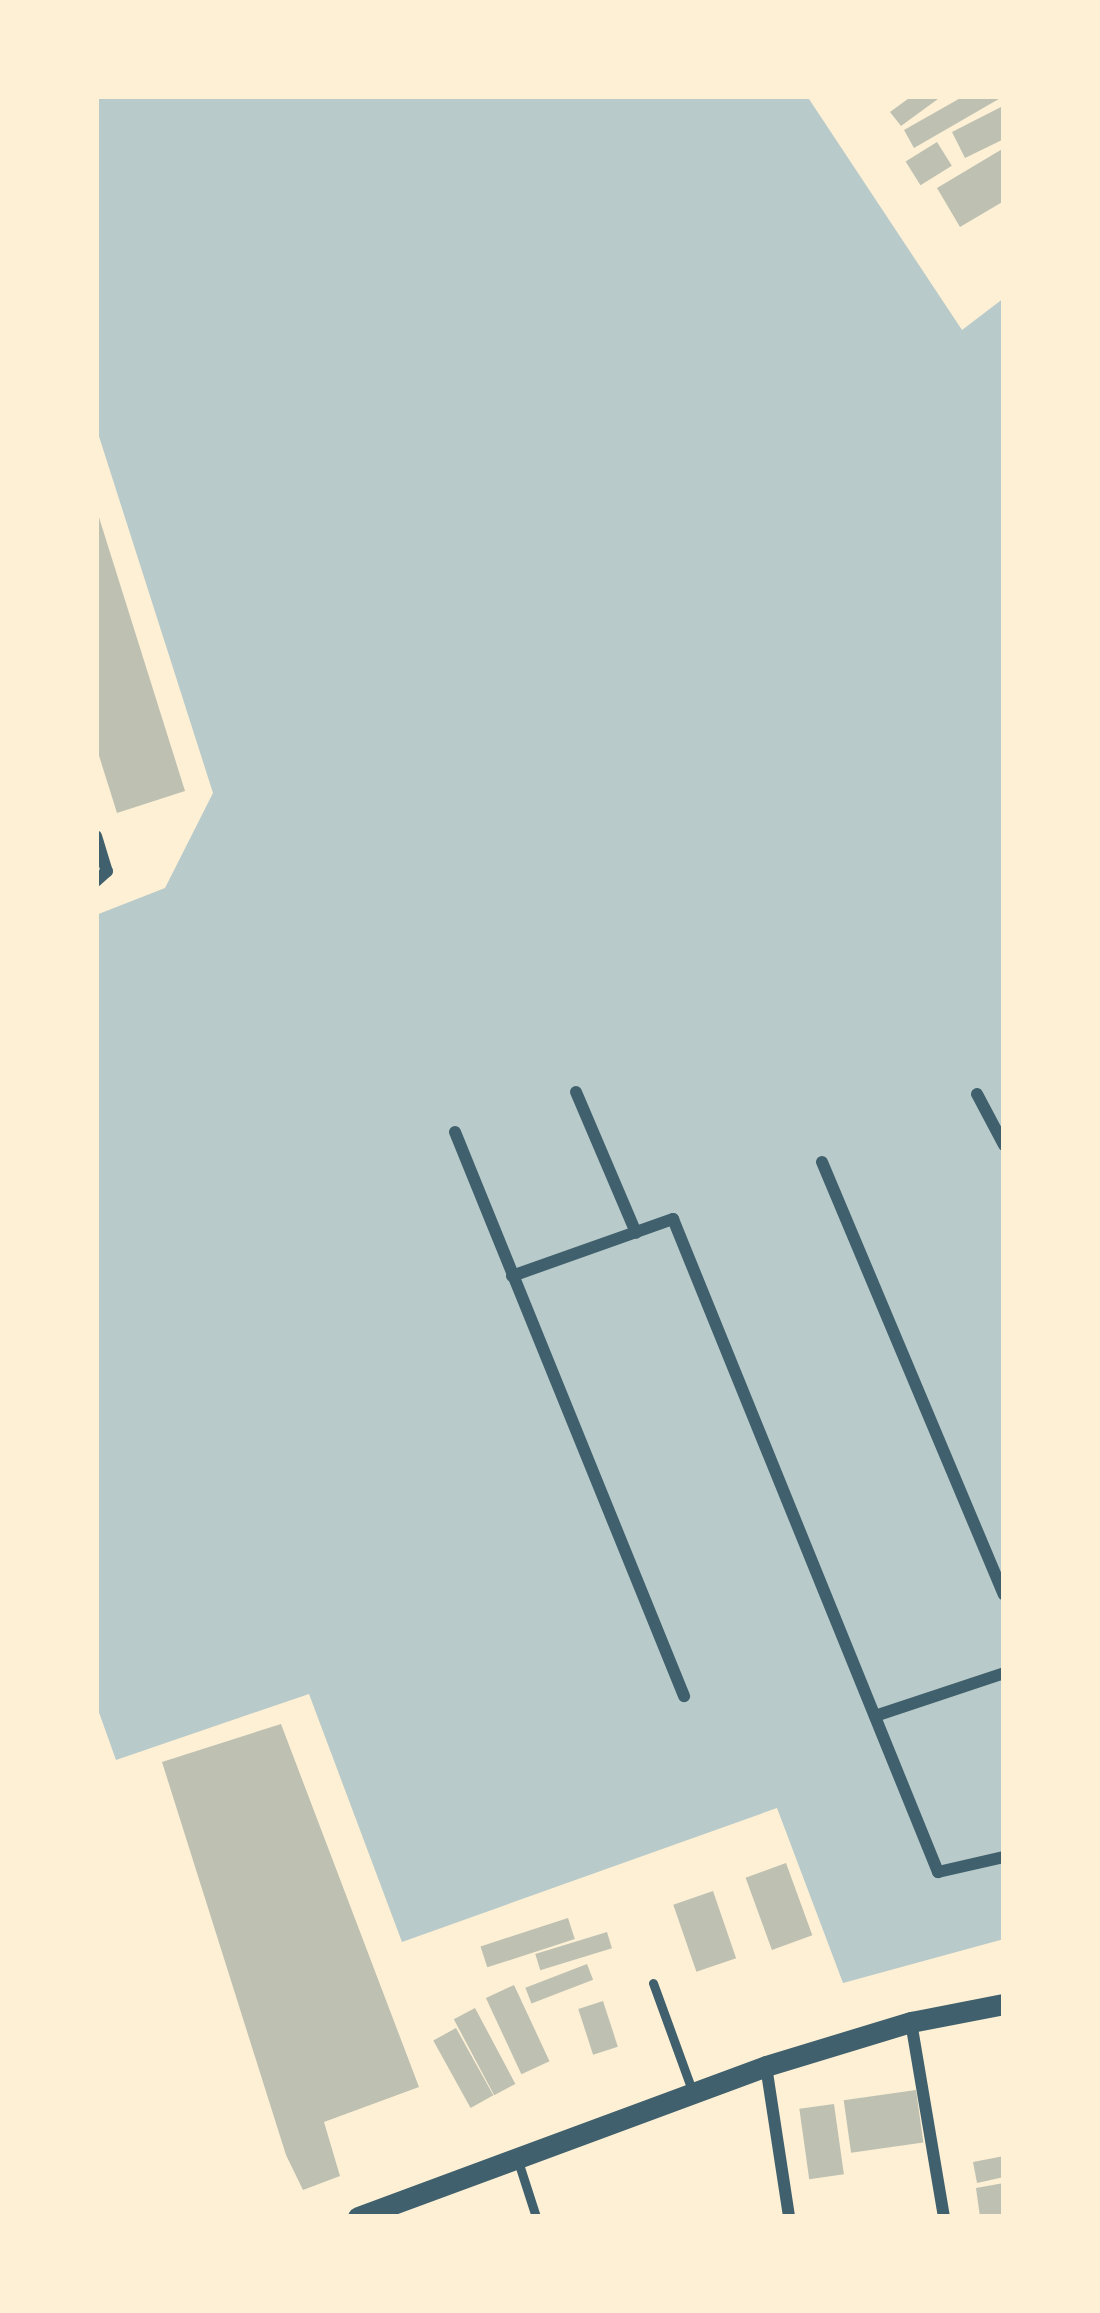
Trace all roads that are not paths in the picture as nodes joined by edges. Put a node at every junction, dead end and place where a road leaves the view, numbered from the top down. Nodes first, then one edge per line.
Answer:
1 (96, 836) edge
2 (99, 880) edge
3 (576, 1092) dead end
4 (977, 1094) dead end
5 (455, 1132) dead end
6 (1004, 1144) edge
7 (822, 1162) dead end
8 (636, 1233) junction
9 (512, 1276) junction
10 (1004, 1594) edge
11 (1004, 1673) edge
12 (683, 1696) dead end
13 (875, 1716) junction
14 (1004, 1857) edge
15 (653, 1983) dead end
16 (1004, 2004) edge
17 (911, 2023) junction
18 (766, 2066) junction
19 (693, 2093) junction
20 (517, 2158) junction
21 (358, 2217) edge
22 (536, 2217) edge
23 (789, 2217) edge
24 (944, 2217) edge

1 - 2 street
3 - 8 street
4 - 6 street
5 - 9 street
7 - 10 street
8 - 9 street
8 - 13 street
9 - 12 street
11 - 13 street
13 - 14 street
15 - 19 lane
16 - 17 street
17 - 18 street
17 - 24 street
18 - 19 street
18 - 23 street
19 - 20 street
20 - 21 street
20 - 22 lane

